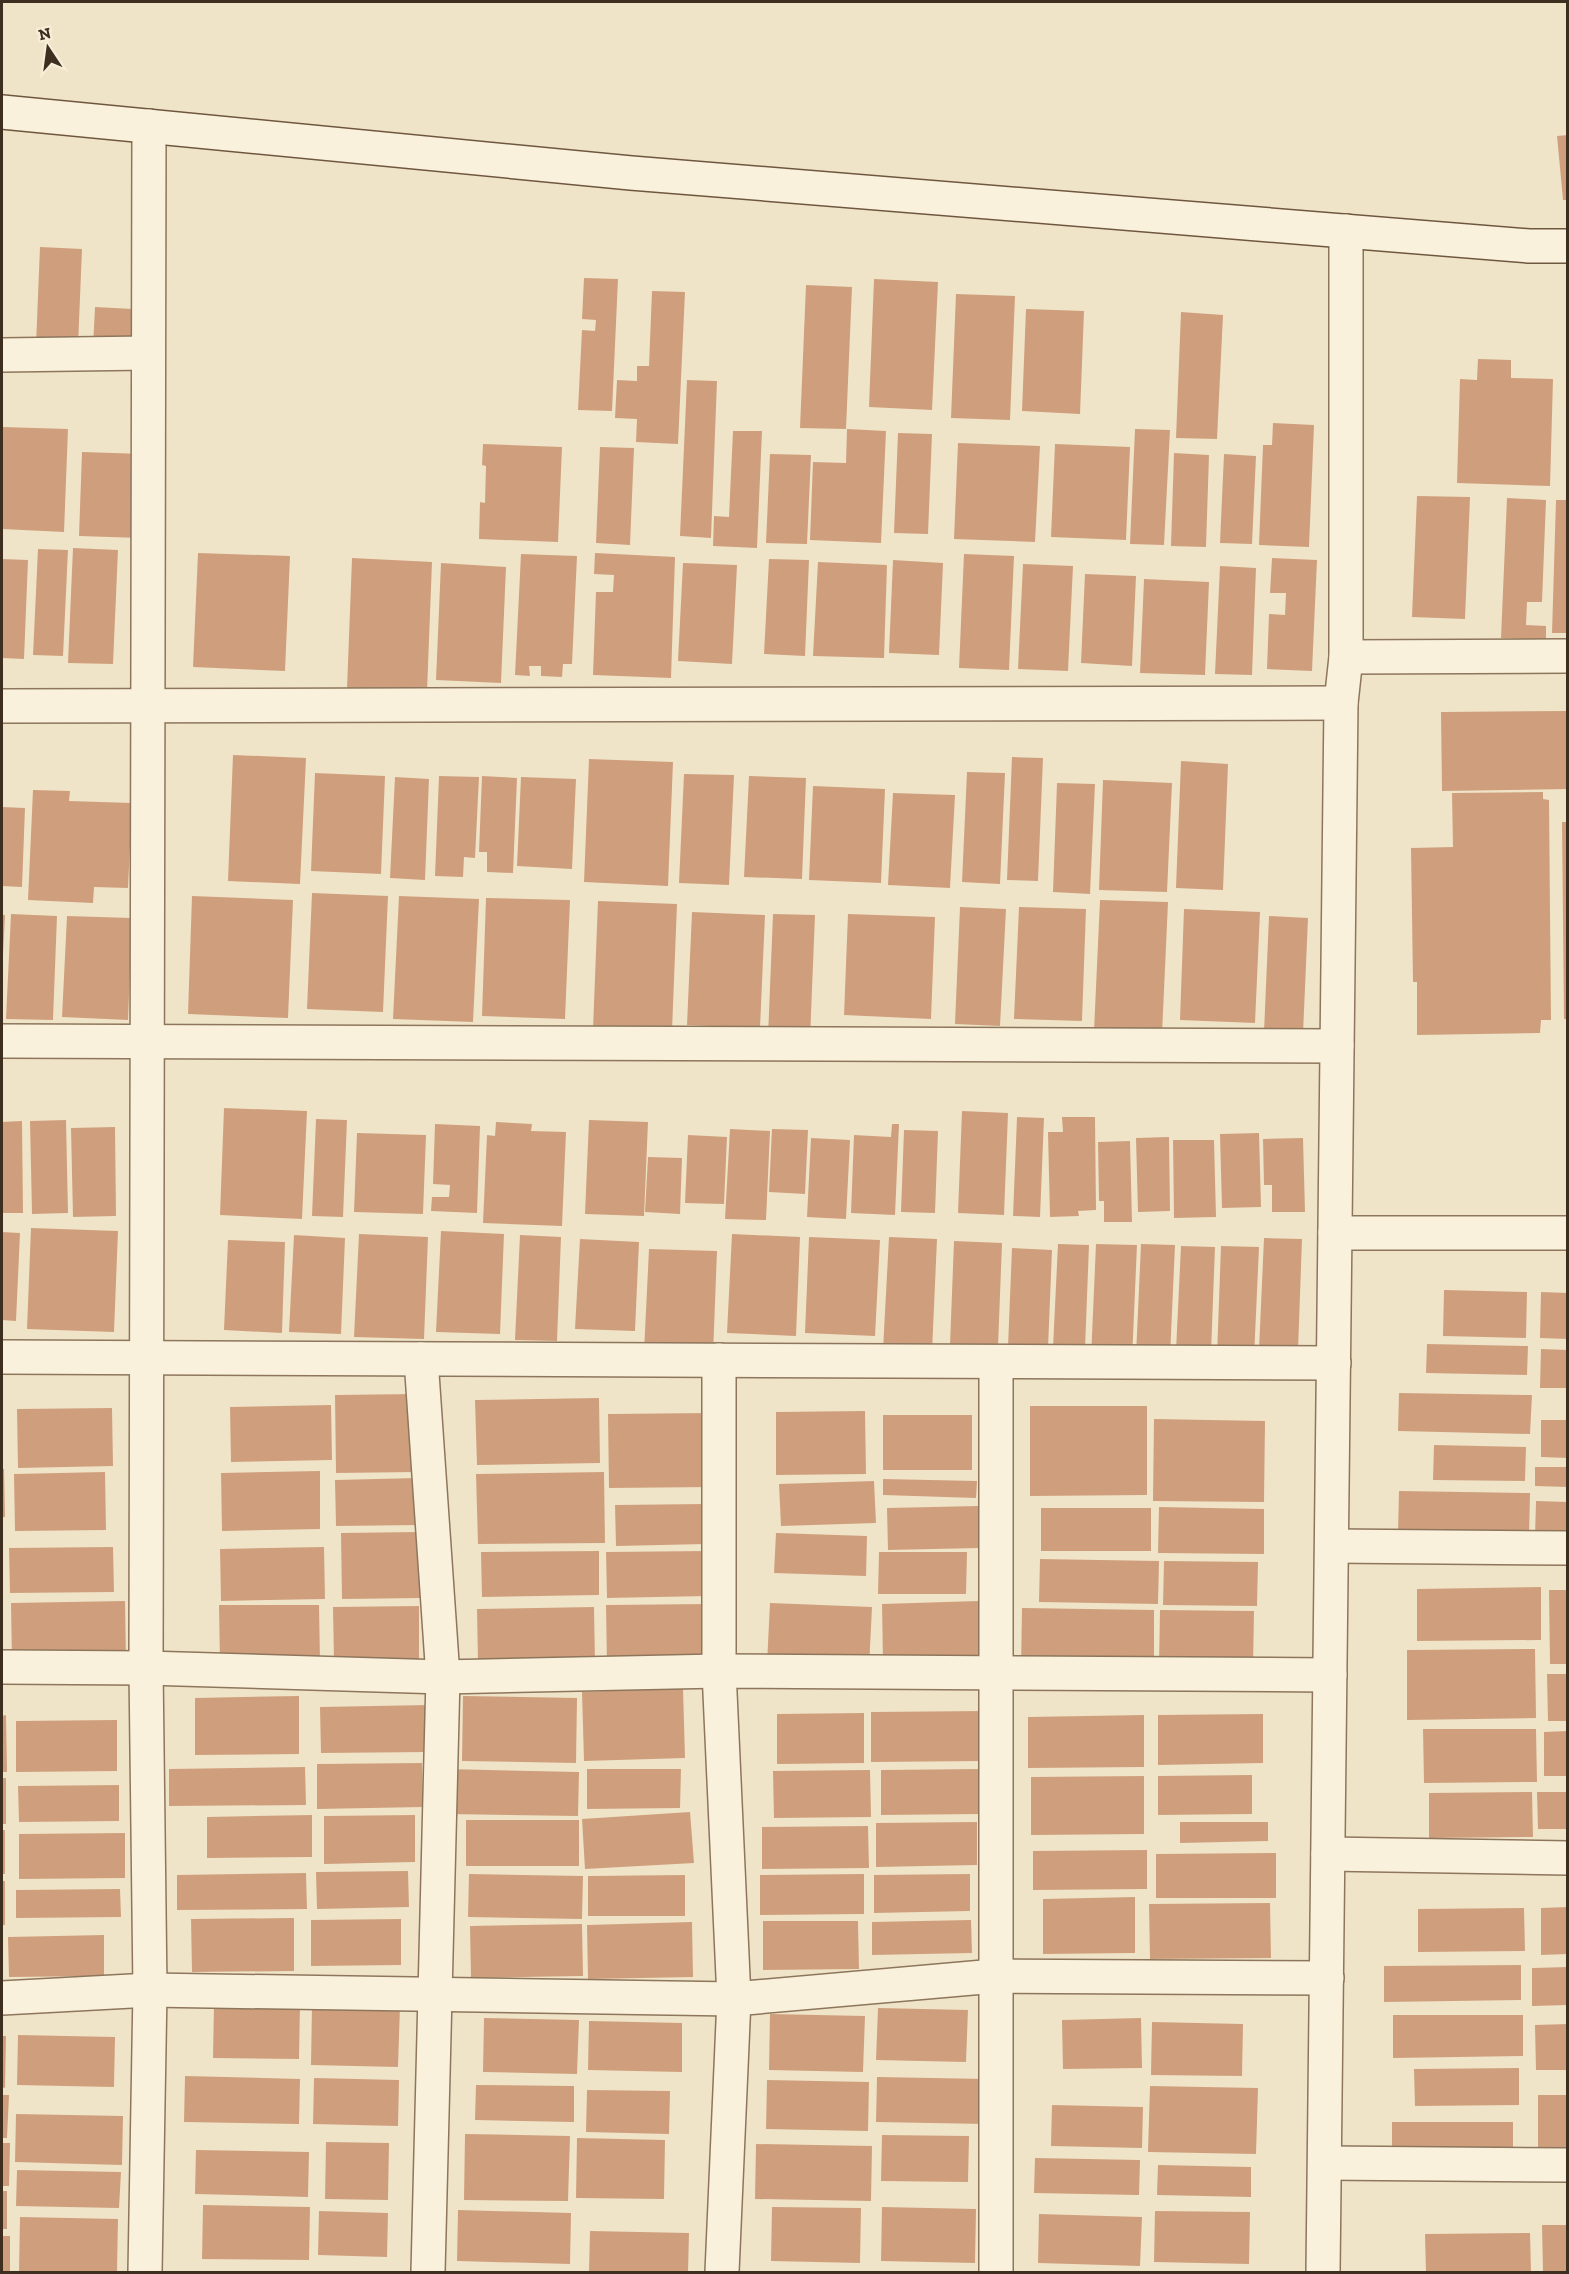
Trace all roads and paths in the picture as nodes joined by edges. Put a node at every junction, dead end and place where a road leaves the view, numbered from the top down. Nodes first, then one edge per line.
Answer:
1 (2, 112) edge
2 (149, 126) junction
3 (1346, 231) junction
4 (1568, 246) edge
5 (148, 353) junction
6 (2, 355) edge
7 (1568, 656) edge
8 (1346, 657) junction
9 (1341, 703) junction
10 (2, 706) edge
11 (148, 706) junction
12 (2, 1041) edge
13 (147, 1041) junction
14 (1337, 1046) junction
15 (1335, 1233) junction
16 (1568, 1233) edge
17 (2, 1357) edge
18 (147, 1358) junction
19 (421, 1359) junction
20 (719, 1360) junction
21 (996, 1362) junction
22 (1334, 1363) junction
23 (1332, 1546) junction
24 (1568, 1548) edge
25 (2, 1667) edge
26 (146, 1668) junction
27 (719, 1671) junction
28 (996, 1673) junction
29 (1330, 1675) junction
30 (442, 1677) junction
31 (1328, 1854) junction
32 (1568, 1858) edge
33 (995, 1976) junction
34 (1327, 1978) junction
35 (150, 1990) junction
36 (434, 1994) junction
37 (2, 1998) edge
38 (734, 1999) junction
39 (1325, 2163) junction
40 (1568, 2165) edge
41 (145, 2272) edge
42 (428, 2272) edge
43 (722, 2272) edge
44 (996, 2272) edge
45 (1323, 2272) edge

1 - 2 street
2 - 3 street
2 - 5 street
3 - 4 street
3 - 8 street
5 - 6 street
5 - 11 street
7 - 8 street
8 - 9 street
9 - 11 street
9 - 14 street
10 - 11 street
11 - 13 street
12 - 13 street
13 - 14 street
13 - 18 street
14 - 15 street
15 - 16 street
15 - 22 street
17 - 18 street
18 - 19 street
18 - 26 street
19 - 20 street
19 - 30 street
20 - 21 street
20 - 27 street
21 - 22 street
21 - 28 street
22 - 23 street
23 - 24 street
23 - 29 street
25 - 26 street
26 - 30 street
26 - 35 street
27 - 28 street
27 - 30 street
27 - 38 street
28 - 29 street
28 - 33 street
29 - 31 street
30 - 36 street
31 - 32 street
31 - 34 street
33 - 34 street
33 - 38 street
33 - 44 street
34 - 39 street
35 - 36 street
35 - 37 street
35 - 41 street
36 - 38 street
36 - 42 street
38 - 43 street
39 - 40 street
39 - 45 street

